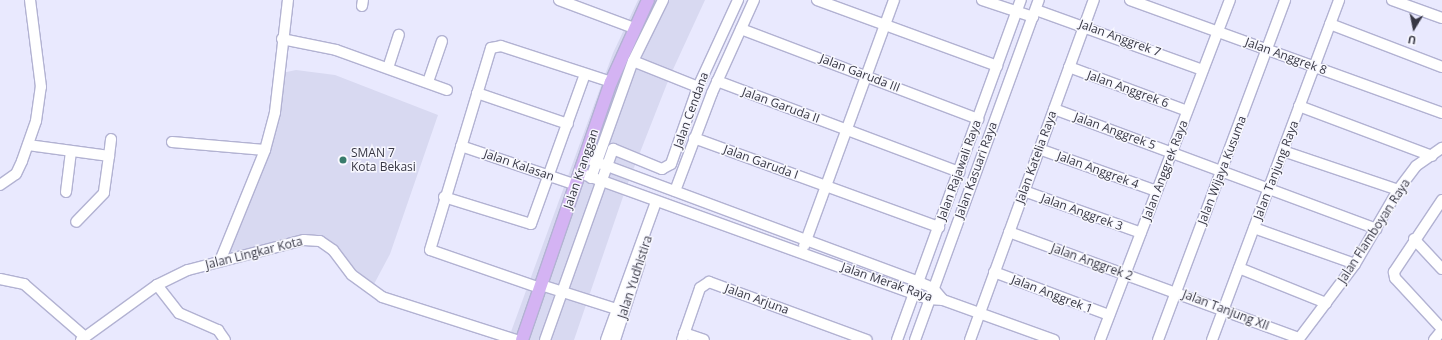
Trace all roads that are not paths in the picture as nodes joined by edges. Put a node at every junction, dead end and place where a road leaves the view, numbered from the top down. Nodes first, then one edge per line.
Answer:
1 (30, 0) edge
2 (288, 0) edge
3 (559, 0) edge
4 (648, 0) edge
5 (663, 0) edge
6 (738, 0) edge
7 (754, 0) edge
8 (817, 0) edge
9 (894, 0) edge
10 (982, 0) edge
11 (1022, 0) edge
12 (1094, 0) edge
13 (1130, 0) edge
14 (1230, 0) edge
15 (1285, 0) edge
16 (1339, 0) edge
17 (1392, 0) edge
18 (1036, 9) edge
19 (1017, 13) junction
20 (1442, 18) edge
21 (1330, 24) junction
22 (884, 25) junction
23 (1084, 25) junction
24 (634, 28) junction
25 (741, 29) junction
26 (1218, 31) junction
27 (399, 35) dead end
28 (282, 39) junction
29 (442, 41) dead end
30 (1268, 48) junction
31 (633, 61) junction
32 (997, 66) junction
33 (1315, 66) junction
34 (1442, 66) edge
35 (1069, 67) junction
36 (388, 68) junction
37 (1203, 70) junction
38 (585, 74) junction
39 (867, 76) junction
40 (717, 81) junction
41 (428, 82) junction
42 (611, 82) junction
43 (698, 87) junction
44 (448, 90) dead end
45 (477, 93) junction
46 (1300, 106) junction
47 (1054, 109) junction
48 (1187, 111) junction
49 (1442, 113) edge
50 (978, 119) junction
51 (568, 124) junction
52 (846, 128) junction
53 (694, 138) junction
54 (111, 139) dead end
55 (172, 142) dead end
56 (28, 145) junction
57 (461, 146) junction
58 (1442, 148) edge
59 (1039, 149) junction
60 (265, 150) junction
61 (71, 151) junction
62 (1283, 151) junction
63 (1172, 152) junction
64 (109, 156) junction
65 (1432, 156) junction
66 (590, 160) junction
67 (607, 166) junction
68 (1222, 169) junction
69 (959, 172) junction
70 (551, 176) junction
71 (582, 179) junction
72 (601, 183) junction
73 (0, 185) edge
74 (827, 186) junction
75 (1269, 187) junction
76 (1398, 190) junction
77 (675, 191) junction
78 (1024, 191) junction
79 (1156, 191) junction
80 (66, 192) dead end
81 (444, 197) junction
82 (656, 202) junction
83 (1440, 206) edge
84 (656, 215) dead end
85 (76, 222) dead end
86 (939, 227) junction
87 (1254, 228) junction
88 (1376, 229) junction
89 (1009, 232) junction
90 (1141, 233) junction
91 (1414, 239) junction
92 (806, 240) junction
93 (802, 252) junction
94 (220, 261) junction
95 (1355, 264) junction
96 (1239, 268) junction
97 (1442, 269) edge
98 (994, 272) junction
99 (1125, 274) junction
100 (0, 279) edge
101 (919, 282) junction
102 (157, 285) junction
103 (541, 287) junction
104 (932, 288) junction
105 (1176, 290) junction
106 (561, 292) junction
107 (914, 293) junction
108 (929, 299) junction
109 (943, 300) junction
110 (1326, 303) junction
111 (616, 309) junction
112 (1223, 310) junction
113 (979, 314) junction
114 (1109, 316) junction
115 (1442, 330) edge
116 (840, 335) edge
117 (683, 336) edge
118 (82, 338) edge
119 (1298, 339) edge
120 (225, 340) edge
121 (516, 340) edge
122 (522, 340) edge
123 (545, 340) edge
124 (606, 340) edge
125 (615, 340) edge
126 (704, 340) edge
127 (867, 340) edge
128 (897, 340) edge
129 (915, 340) edge
130 (970, 340) edge
131 (1054, 340) edge
132 (1100, 340) edge
133 (1158, 340) edge
134 (1212, 340) edge
135 (1434, 340) edge

1 - 56 street
2 - 28 street
3 - 24 street
4 - 24 main road, Jalan Kranggan
5 - 31 street
6 - 43 street, Jalan Cendana
7 - 25 street
8 - 22 street
9 - 22 street
10 - 19 street, Jalan Anggrek 7
11 - 19 street, Jalan Rajawali Raya
12 - 23 street, Jalan Katelia Raya
13 - 26 street, Jalan Anggrek 8
14 - 26 street, Jalan Anggrek Raya
15 - 30 street, Jalan Wijaya Kusuma
16 - 21 street, Jalan Tanjung Raya
17 - 20 street
18 - 19 street, Jalan Anggrek 7
18 - 23 street, Jalan Anggrek 7
18 - 104 street, Jalan Kasuari Raya
19 - 32 street, Jalan Rajawali Raya
21 - 33 street, Jalan Tanjung Raya
21 - 34 street
22 - 32 street
22 - 39 street
23 - 35 street, Jalan Katelia Raya
23 - 37 street, Jalan Anggrek 7
24 - 42 main road, Jalan Kranggan
25 - 39 street, Jalan Garuda III
25 - 40 street
26 - 30 street, Jalan Anggrek 8
26 - 37 street, Jalan Anggrek Raya
27 - 36 street
28 - 36 street
28 - 60 street
29 - 41 street
30 - 33 street, Jalan Anggrek 8
30 - 68 street, Jalan Wijaya Kusuma
31 - 43 street
31 - 66 street
32 - 50 street, Jalan Rajawali Raya
33 - 46 street, Jalan Tanjung Raya
33 - 49 street, Jalan Anggrek 8
35 - 47 street, Jalan Katelia Raya
35 - 48 street, Jalan Anggrek 6
36 - 41 street
37 - 48 street, Jalan Anggrek Raya
38 - 42 street
38 - 45 street
38 - 51 street
39 - 50 street, Jalan Garuda III
39 - 52 street
40 - 52 street, Jalan Garuda II
40 - 53 street
41 - 44 street
42 - 66 main road, Jalan Kranggan
43 - 67 street, Jalan Cendana
45 - 51 street
45 - 57 street
46 - 62 street, Jalan Tanjung Raya
46 - 65 street
47 - 59 street, Jalan Katelia Raya
47 - 63 street, Jalan Anggrek 5
48 - 63 street, Jalan Anggrek Raya
50 - 69 street, Jalan Rajawali Raya
51 - 70 street
52 - 69 street, Jalan Garuda II
52 - 74 street
53 - 74 street, Jalan Garuda I
53 - 77 street
54 - 64 street
55 - 60 street
56 - 61 street
56 - 73 street
57 - 70 street, Jalan Kalasan
57 - 81 street
58 - 65 street, Jalan Flamboyan Raya
59 - 78 street, Jalan Katelia Raya
59 - 79 street, Jalan Anggrek 4
60 - 94 street
61 - 64 street
61 - 80 street
62 - 75 street, Jalan Tanjung Raya
62 - 76 street
63 - 68 street, Jalan Anggrek 5
63 - 79 street, Jalan Anggrek Raya
64 - 85 street
65 - 76 street, Jalan Flamboyan Raya
66 - 67 street, Jalan Merak Raya
66 - 71 main road, Jalan Kranggan
67 - 72 street
67 - 77 street, Jalan Merak Raya
68 - 75 street, Jalan Anggrek 5
68 - 105 street, Jalan Wijaya Kusuma
69 - 86 street, Jalan Rajawali Raya
70 - 71 street, Jalan Kalasan
70 - 81 street
71 - 72 street, Jalan Merak Raya
71 - 103 main road, Jalan Kranggan
72 - 82 street, Jalan Merak Raya
72 - 106 street
74 - 86 street, Jalan Garuda I
74 - 92 street
75 - 87 street, Jalan Tanjung Raya
75 - 88 street, Jalan Anggrek 5
76 - 88 street, Jalan Flamboyan Raya
77 - 92 street, Jalan Merak Raya
78 - 89 street, Jalan Katelia Raya
78 - 90 street, Jalan Anggrek 3
79 - 90 street, Jalan Anggrek Raya
81 - 103 street
82 - 93 street, Jalan Merak Raya
82 - 111 street
83 - 91 street
84 - 125 street, Jalan Yudhistira
86 - 101 street, Jalan Rajawali Raya
87 - 95 street
87 - 96 street, Jalan Tanjung Raya
88 - 95 street, Jalan Flamboyan Raya
89 - 98 street, Jalan Katelia Raya
89 - 99 street, Jalan Anggrek 2
90 - 99 street, Jalan Anggrek Raya
91 - 97 street
91 - 115 street
92 - 93 street
92 - 101 street, Jalan Merak Raya
93 - 107 street, Jalan Merak Raya
94 - 102 street, Jalan Lingkar Kota
94 - 121 street, Jalan Lingkar Kota
95 - 110 street, Jalan Flamboyan Raya
96 - 110 street
96 - 112 street, Jalan Tanjung Raya
98 - 113 street, Jalan Katelia Raya
98 - 114 street, Jalan Anggrek 1
99 - 105 street, Jalan Anggrek 2
99 - 114 street, Jalan Anggrek Raya
100 - 118 street
101 - 104 street, Jalan Merak Raya
101 - 107 street, Jalan Rajawali Raya
102 - 118 street, Jalan Lingkar Kota
102 - 120 street
103 - 106 street
103 - 122 main road, Jalan Kranggan
104 - 108 street, Jalan Kasuari Raya
104 - 109 street, Jalan Merak Raya
105 - 112 street, Jalan Tanjung XII
105 - 133 street, Jalan Wijaya Kusuma
106 - 111 street
106 - 123 street
107 - 108 street, Jalan Merak Raya
107 - 128 street, Jalan Rajawali Raya
108 - 109 street, Jalan Merak Raya
108 - 129 street, Jalan Kasuari Raya
109 - 113 street
110 - 119 street, Jalan Flamboyan Raya
111 - 124 street
112 - 119 street, Jalan Tanjung XII
112 - 134 street, Jalan Tanjung Raya
113 - 130 street, Jalan Katelia Raya
113 - 131 street
114 - 132 street, Jalan Anggrek Raya
115 - 135 street
116 - 117 street, Jalan Arjuna
116 - 127 street, Jalan Arjuna
117 - 126 street

